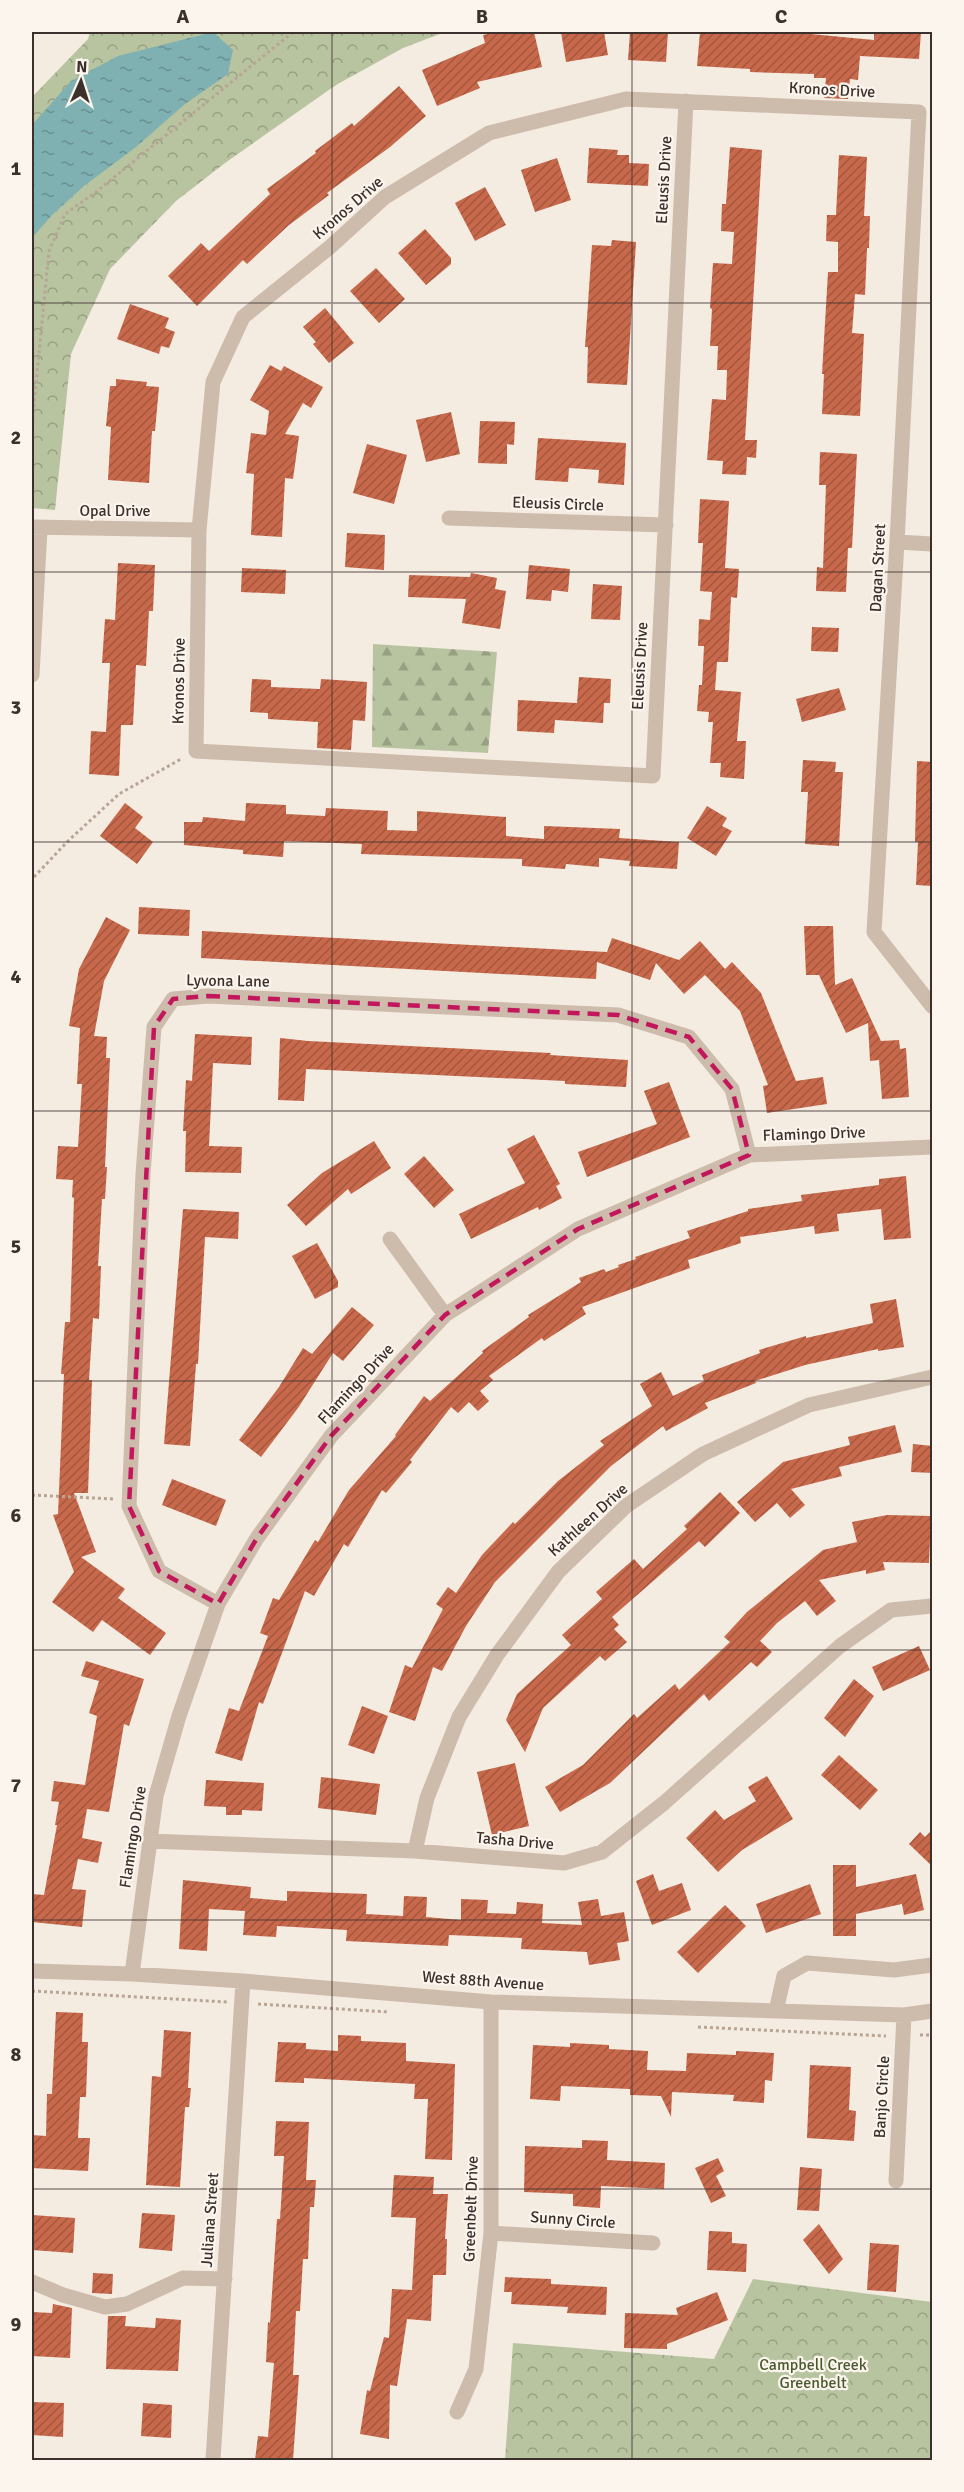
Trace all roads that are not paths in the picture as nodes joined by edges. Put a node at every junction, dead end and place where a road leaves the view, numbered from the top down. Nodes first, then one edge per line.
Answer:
1 (686, 101) junction
2 (919, 112) joint
3 (449, 518) dead end
4 (666, 525) junction
5 (36, 528) edge
6 (199, 530) junction
7 (897, 542) junction
8 (933, 544) edge
9 (32, 675) edge
10 (196, 751) joint
11 (933, 1006) edge
12 (933, 1147) edge
13 (749, 1155) junction
14 (390, 1239) dead end
15 (445, 1315) junction
16 (933, 1377) edge
17 (218, 1604) junction
18 (933, 1606) edge
19 (149, 1841) junction
20 (415, 1851) junction
21 (933, 1965) edge
22 (32, 1971) edge
23 (132, 1974) junction
24 (243, 1981) junction
25 (491, 2002) junction
26 (776, 2011) junction
27 (933, 2011) edge
28 (903, 2015) junction
29 (896, 2181) dead end
30 (492, 2233) junction
31 (653, 2243) dead end
32 (225, 2279) junction
33 (32, 2282) edge
34 (457, 2412) dead end
35 (213, 2460) edge

1 - 2 street, Kronos Drive
1 - 4 street, Eleusis Drive
1 - 6 street, Kronos Drive
2 - 7 street, Dagan Street
3 - 4 street, Eleusis Circle
4 - 10 street, Eleusis Drive
5 - 6 street, Opal Drive
5 - 9 street
6 - 10 street, Kronos Drive
7 - 8 street
7 - 11 street, Dagan Street
12 - 13 street, Flamingo Drive
13 - 15 street, Flamingo Drive
13 - 17 street, Lyvona Lane
14 - 15 street
15 - 17 street, Flamingo Drive
16 - 20 street, Kathleen Drive
17 - 19 street, Flamingo Drive
18 - 20 street, Tasha Drive
19 - 20 street, Tasha Drive
19 - 23 street, Flamingo Drive
21 - 26 street
22 - 23 street, West 88th Avenue
23 - 24 street, West 88th Avenue
24 - 25 street, West 88th Avenue
24 - 32 street, Juliana Street
25 - 26 street, West 88th Avenue
25 - 30 street, Greenbelt Drive
26 - 28 street, West 88th Avenue
27 - 28 street, West 88th Avenue
28 - 29 street, Banjo Circle
30 - 31 street, Sunny Circle
30 - 34 street, Greenbelt Drive
32 - 33 street
32 - 35 street, Juliana Street

